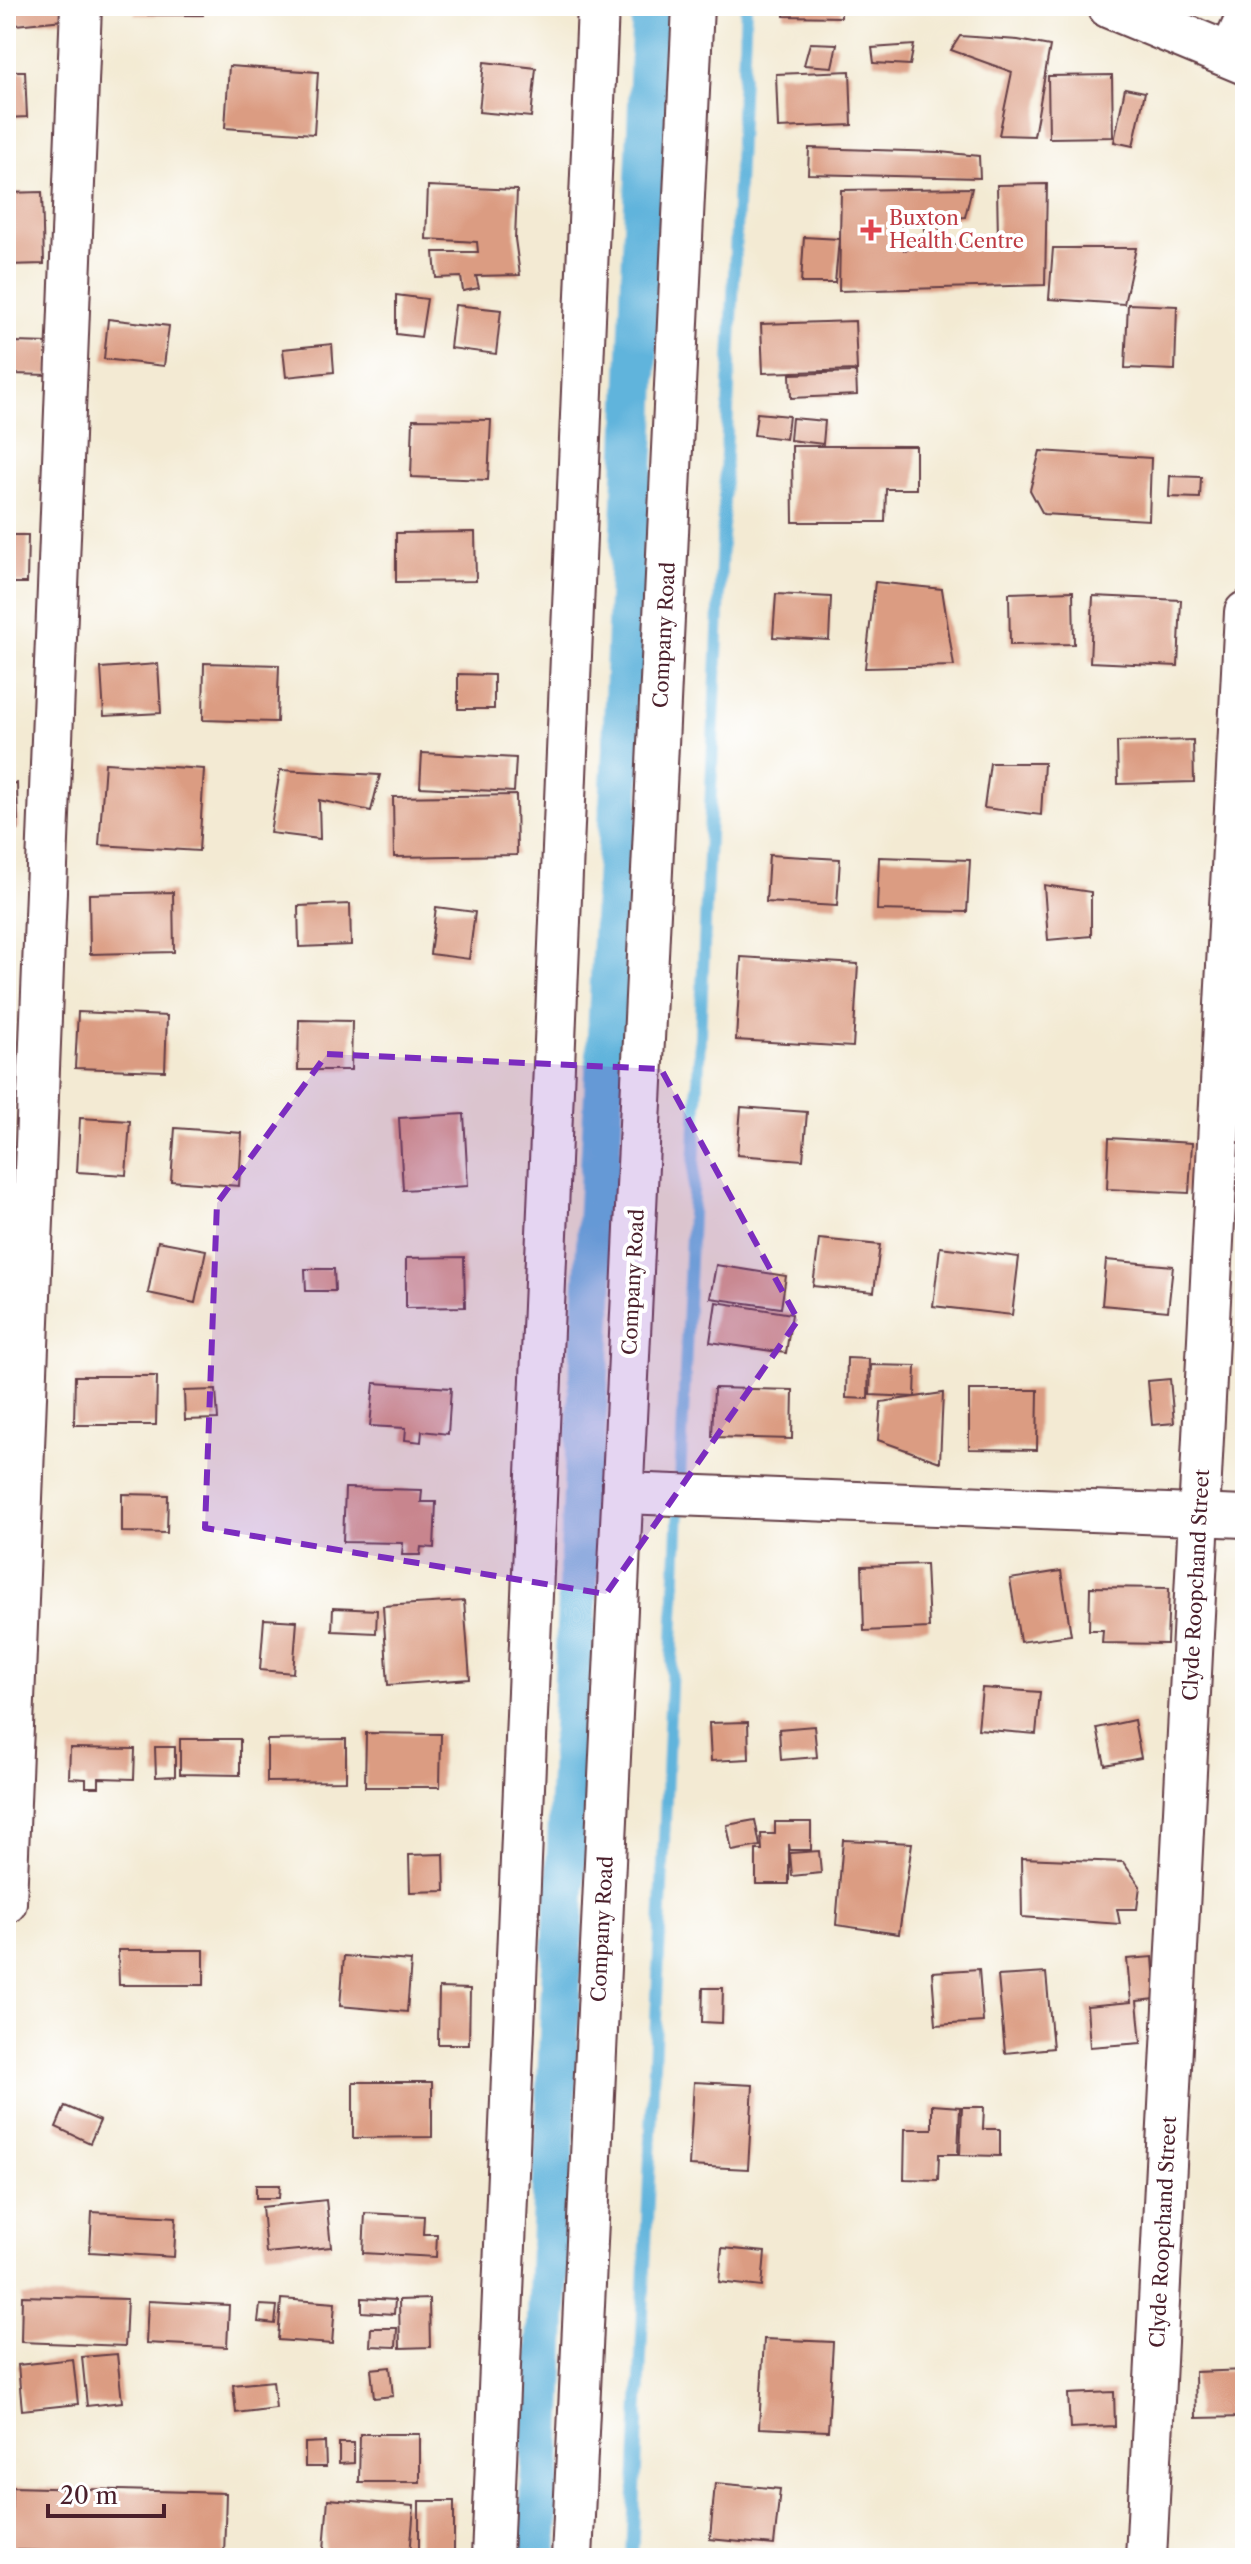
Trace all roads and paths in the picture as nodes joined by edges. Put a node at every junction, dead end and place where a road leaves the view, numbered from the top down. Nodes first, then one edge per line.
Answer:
1 (81, 6) edge
2 (598, 6) edge
3 (693, 6) edge
4 (1110, 6) edge
5 (1240, 46) edge
6 (1245, 612) edge
7 (623, 1493) junction
8 (1199, 1515) junction
9 (1245, 1517) edge
10 (6, 1903) edge
11 (492, 2558) edge
12 (572, 2558) edge
13 (1146, 2558) edge

1 - 10 street
2 - 11 street
3 - 7 street, Company Road
4 - 5 main road
6 - 8 street, Clyde Roopchand Street
7 - 8 street
7 - 12 street, Company Road
8 - 9 street
8 - 13 street, Clyde Roopchand Street

